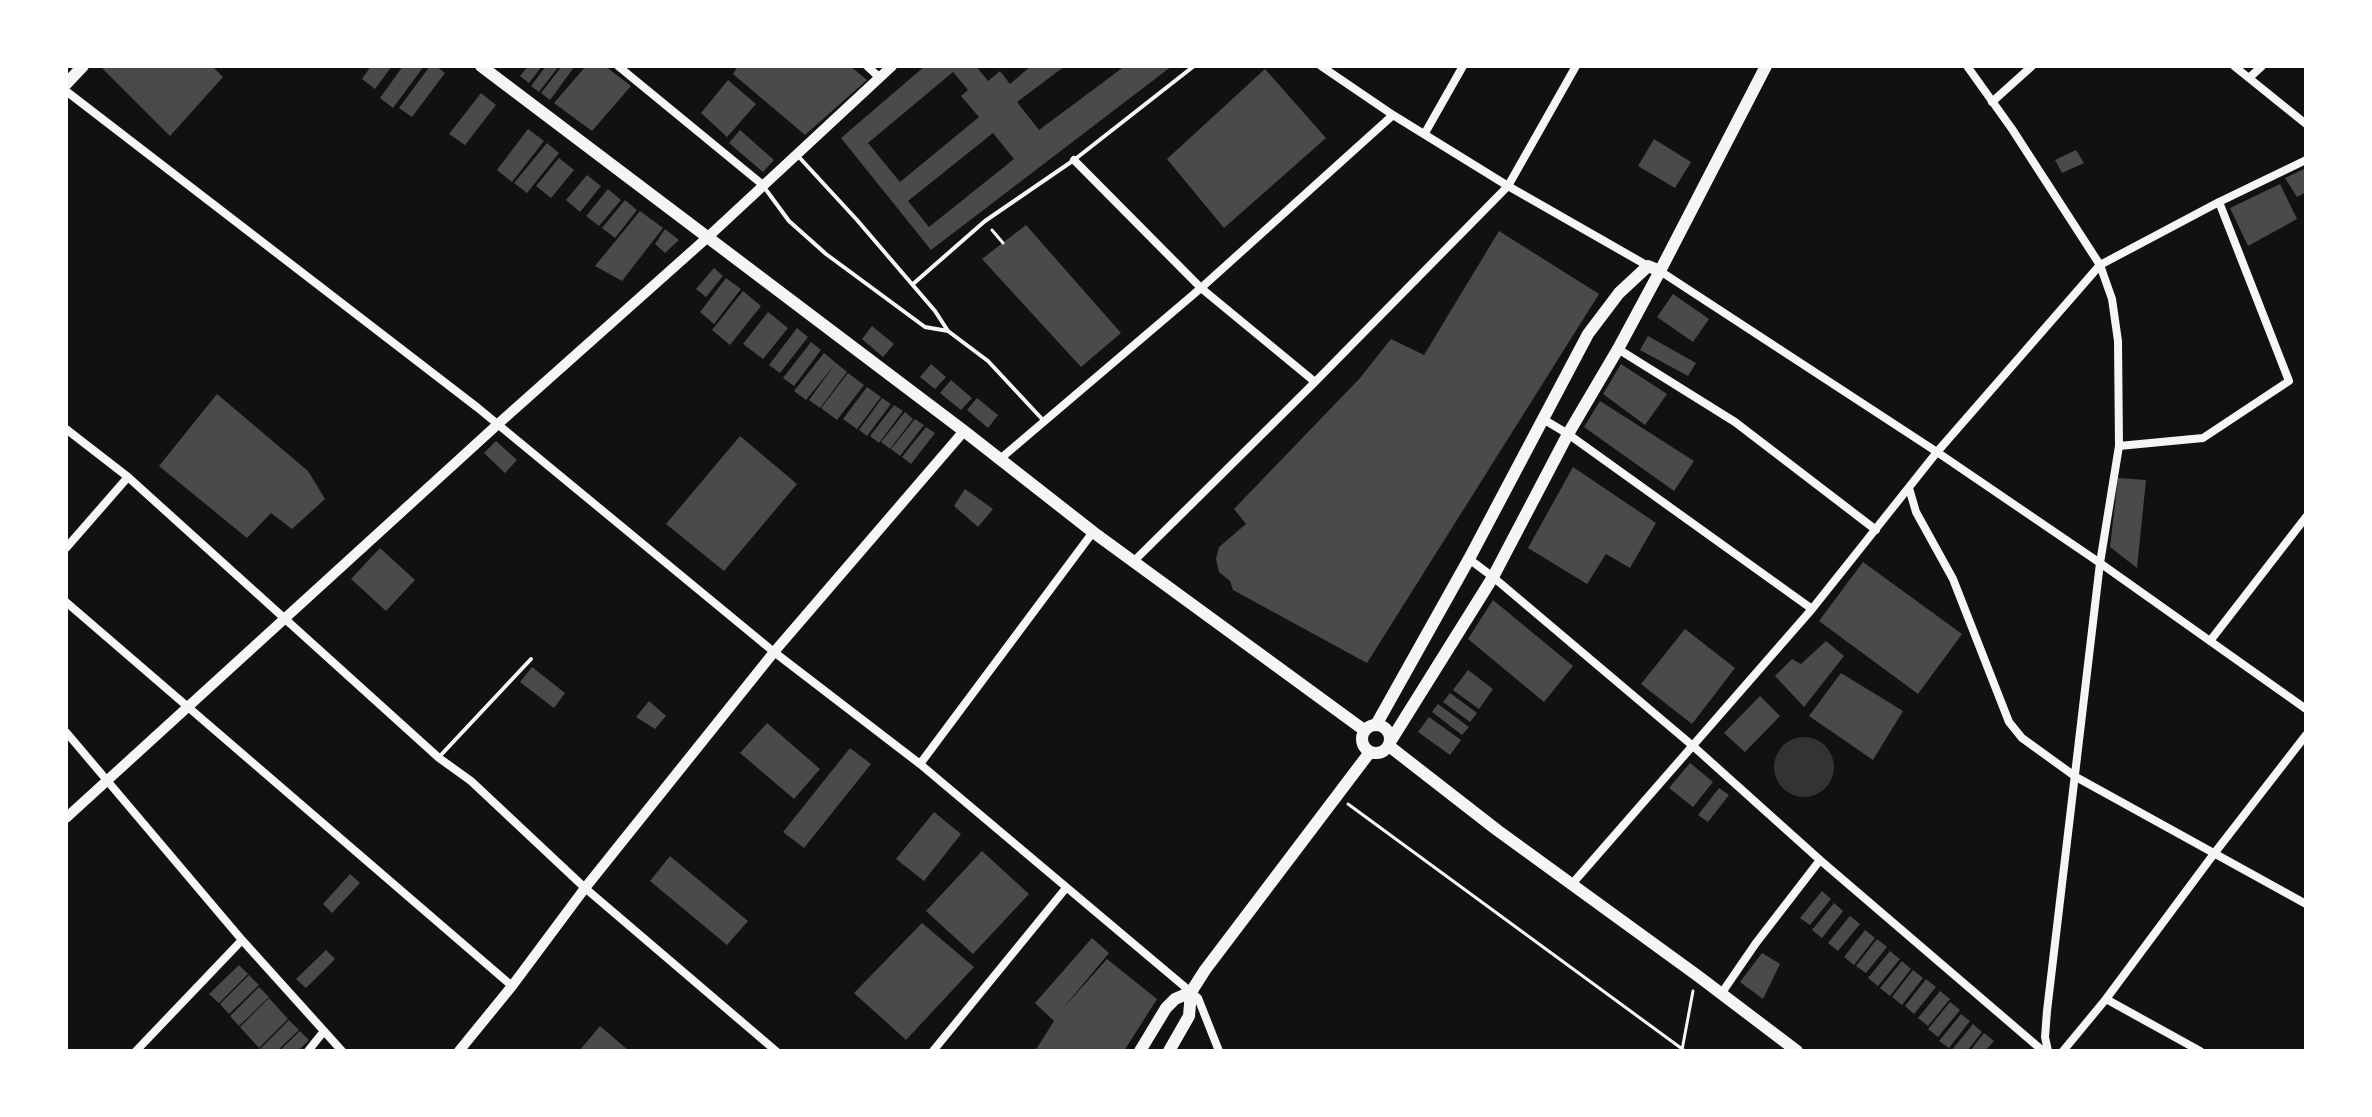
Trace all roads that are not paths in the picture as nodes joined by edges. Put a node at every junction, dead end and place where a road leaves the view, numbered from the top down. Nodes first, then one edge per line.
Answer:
1 (83, 66) edge
2 (481, 66) edge
3 (618, 66) edge
4 (867, 66) edge
5 (892, 66) edge
6 (1194, 66) edge
7 (1321, 66) edge
8 (1463, 66) edge
9 (1576, 66) edge
10 (1766, 66) edge
11 (1967, 66) edge
12 (2032, 66) edge
13 (2234, 66) edge
14 (2262, 66) edge
15 (879, 77) junction
16 (2249, 78) junction
17 (66, 84) edge
18 (66, 91) edge
19 (1992, 102) junction
20 (1393, 115) junction
21 (2306, 124) edge
22 (1425, 133) junction
23 (796, 154) junction
24 (1074, 160) junction
25 (2306, 160) edge
26 (763, 185) junction
27 (1508, 186) junction
28 (2219, 202) junction
29 (709, 236) junction
30 (2100, 265) junction
31 (1654, 268) junction
32 (913, 284) junction
33 (1201, 288) junction
34 (948, 331) junction
35 (1618, 349) junction
36 (1315, 382) junction
37 (1543, 419) junction
38 (1043, 420) junction
39 (498, 424) junction
40 (66, 429) edge
41 (964, 431) junction
42 (1568, 434) junction
43 (2119, 446) junction
44 (1937, 452) junction
45 (1000, 459) junction
46 (128, 477) junction
47 (1909, 488) junction
48 (2306, 517) edge
49 (1876, 530) junction
50 (1093, 532) junction
51 (66, 548) edge
52 (1469, 559) junction
53 (1134, 561) junction
54 (2100, 563) junction
55 (1493, 577) junction
56 (66, 602) edge
57 (1812, 609) junction
58 (284, 620) junction
59 (2210, 641) junction
60 (774, 652) junction
61 (531, 659) dead end
62 (188, 709) junction
63 (2306, 709) edge
64 (1370, 727) junction
65 (66, 732) edge
66 (2306, 735) edge
67 (1389, 744) junction
68 (1693, 746) junction
69 (1370, 752) junction
70 (439, 758) junction
71 (920, 764) junction
72 (2076, 777) junction
73 (107, 782) junction
74 (66, 818) edge
75 (2213, 855) junction
76 (1820, 860) junction
77 (1572, 884) junction
78 (585, 888) junction
79 (1066, 888) junction
80 (2306, 904) edge
81 (242, 940) junction
82 (512, 986) junction
83 (1191, 992) junction
84 (1721, 994) junction
85 (2106, 999) junction
86 (324, 1031) junction
87 (136, 1051) edge
88 (308, 1051) edge
89 (342, 1051) edge
90 (459, 1051) edge
91 (776, 1051) edge
92 (933, 1051) edge
93 (1140, 1051) edge
94 (1169, 1051) edge
95 (1219, 1051) edge
96 (1797, 1051) edge
97 (2046, 1051) edge
98 (2063, 1051) edge
99 (2200, 1051) edge

1 - 17 main road
2 - 29 main road
3 - 26 street
4 - 15 street
5 - 15 street
6 - 24 lane
7 - 20 street
8 - 22 street
9 - 27 street
10 - 31 main road
11 - 19 street
12 - 19 street
13 - 16 street
14 - 16 street
15 - 23 street
16 - 21 street
18 - 39 street
19 - 30 street
20 - 22 street
20 - 33 street
22 - 27 street
23 - 26 street
23 - 32 lane
24 - 32 lane
24 - 33 street
25 - 28 street
26 - 29 street
26 - 34 lane
27 - 31 street
27 - 36 street
28 - 30 street
28 - 43 street
29 - 39 street
29 - 41 main road
30 - 43 street
30 - 44 street
31 - 35 main road
31 - 37 main road
31 - 44 street
32 - 34 lane
33 - 36 street
33 - 38 street
34 - 38 lane
35 - 42 main road
35 - 49 street
36 - 53 street
37 - 42 street
37 - 52 main road
38 - 45 street
39 - 58 street
39 - 60 street
40 - 46 street
41 - 45 main road
41 - 60 street
42 - 55 main road
42 - 57 street
43 - 54 street
44 - 47 street
44 - 54 street
45 - 50 main road
46 - 51 street
46 - 58 street
47 - 49 street
47 - 72 street
48 - 59 street
49 - 57 street
50 - 53 main road
50 - 71 street
52 - 55 street
52 - 64 main road
53 - 64 main road
54 - 59 street
54 - 72 street
55 - 67 main road
55 - 68 street
56 - 62 street
57 - 68 street
58 - 62 street
58 - 70 street
59 - 63 street
60 - 71 street
60 - 78 street
61 - 70 lane
62 - 73 street
62 - 82 street
64 - 67 main road
64 - 69 main road
65 - 73 street
66 - 75 street
67 - 69 main road
67 - 77 main road
68 - 76 street
68 - 77 street
69 - 83 main road
70 - 78 street
71 - 79 street
72 - 75 street
72 - 97 street
73 - 74 street
73 - 81 street
75 - 80 street
75 - 85 street
76 - 84 street
76 - 97 street
77 - 84 main road
78 - 82 street
78 - 91 street
79 - 83 street
79 - 92 street
81 - 86 street
81 - 87 street
82 - 90 street
83 - 93 main road
83 - 94 main road
83 - 95 street
84 - 96 main road
85 - 98 street
85 - 99 street
86 - 88 street
86 - 89 street

